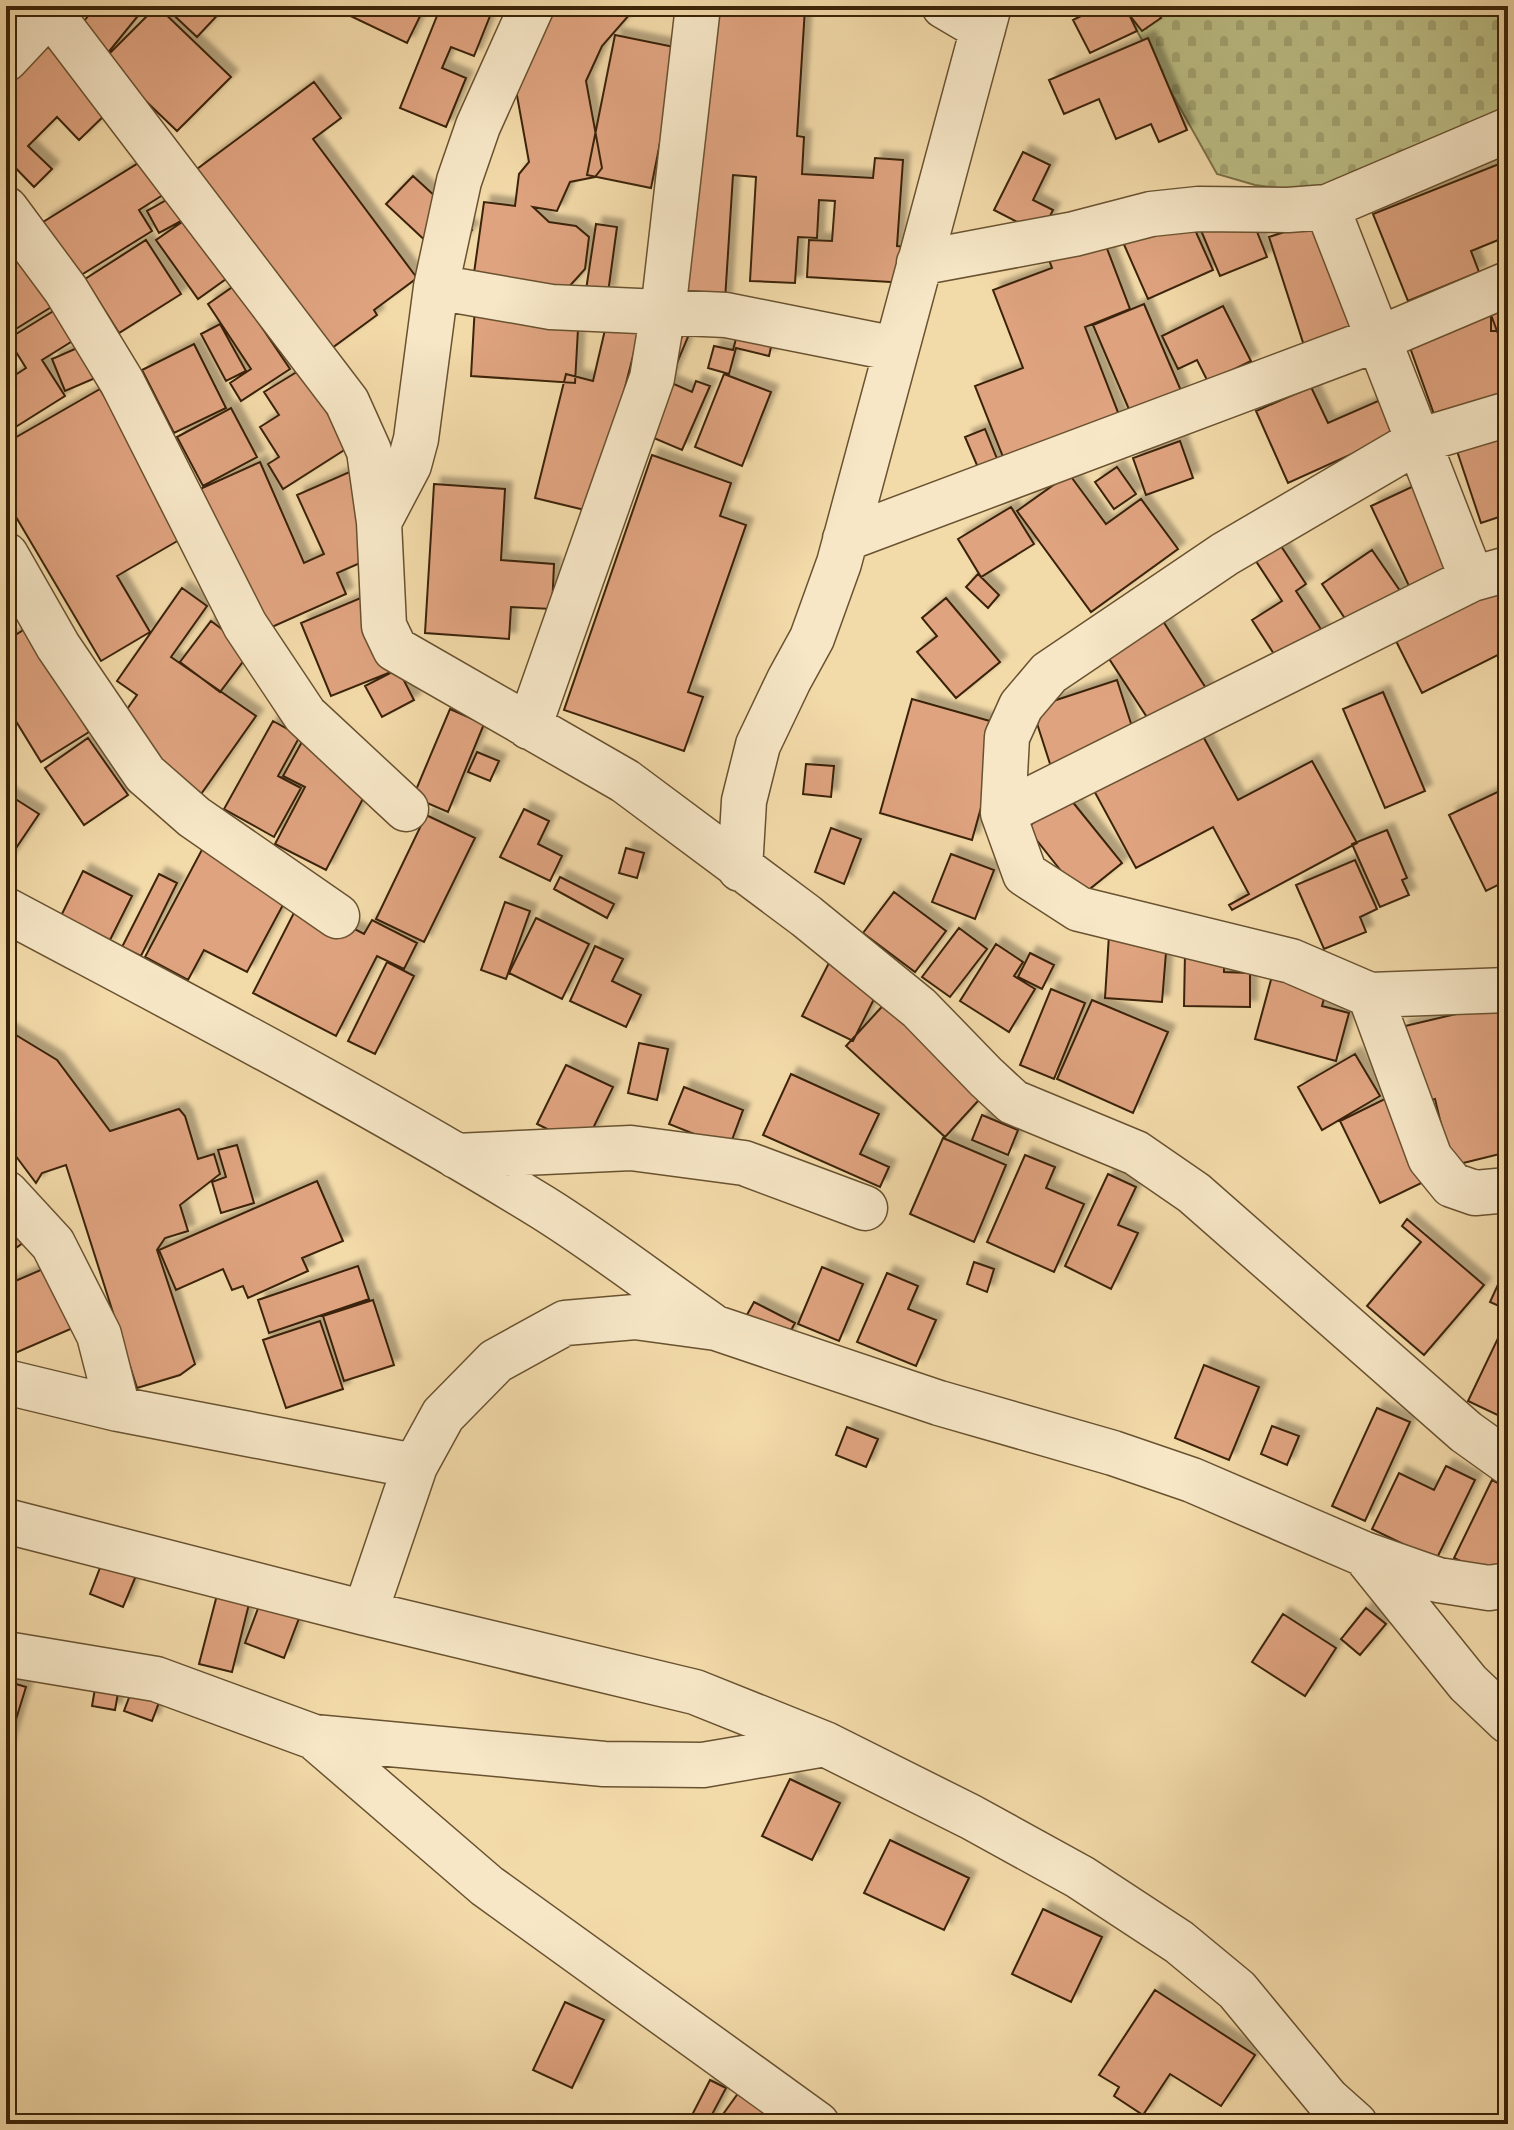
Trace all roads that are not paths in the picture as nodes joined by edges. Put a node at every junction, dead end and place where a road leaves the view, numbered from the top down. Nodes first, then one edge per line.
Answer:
1 (532, 6) edge
2 (698, 6) edge
3 (944, 6) edge
4 (49, 9) edge
5 (986, 18) edge
6 (6, 59) edge
7 (1508, 130) edge
8 (1327, 207) junction
9 (6, 209) edge
10 (919, 263) junction
11 (1508, 284) edge
12 (436, 287) junction
13 (663, 312) junction
14 (1378, 339) junction
15 (896, 349) junction
16 (1508, 414) edge
17 (1418, 441) junction
18 (379, 522) junction
19 (845, 539) junction
20 (6, 555) edge
21 (1490, 574) edge
22 (529, 727) junction
23 (406, 809) dead end
24 (1003, 813) junction
25 (740, 869) junction
26 (6, 910) edge
27 (337, 916) dead end
28 (1508, 990) edge
29 (1370, 995) junction
30 (456, 1156) junction
31 (1508, 1190) edge
32 (6, 1193) edge
33 (865, 1208) dead end
34 (716, 1328) junction
35 (6, 1382) edge
36 (118, 1409) junction
37 (1508, 1462) edge
38 (415, 1466) junction
39 (6, 1521) edge
40 (1364, 1554) junction
41 (1508, 1585) edge
42 (365, 1613) junction
43 (6, 1654) edge
44 (1508, 1721) edge
45 (314, 1737) junction
46 (825, 1744) junction
47 (817, 2124) edge
48 (1355, 2124) edge

1 - 12 street
2 - 13 street
3 - 5 street
4 - 6 street
4 - 18 street
5 - 10 street
7 - 8 street
8 - 10 street
8 - 14 street
9 - 23 street
10 - 15 street
11 - 14 street
12 - 13 street
12 - 18 street
13 - 15 street
13 - 22 street
14 - 17 street
14 - 19 street
15 - 19 street
16 - 17 street
17 - 21 street
17 - 24 street
18 - 22 street
19 - 25 street
20 - 27 street
21 - 24 street
22 - 25 street
24 - 29 street
25 - 37 street
26 - 30 street
28 - 29 street
29 - 31 street
30 - 33 street
30 - 34 street
32 - 36 street
34 - 38 street
34 - 40 street
35 - 36 street
36 - 38 street
38 - 42 street
39 - 42 street
40 - 41 street
40 - 44 street
42 - 46 street
43 - 45 street
45 - 46 street
45 - 47 street
46 - 48 street

